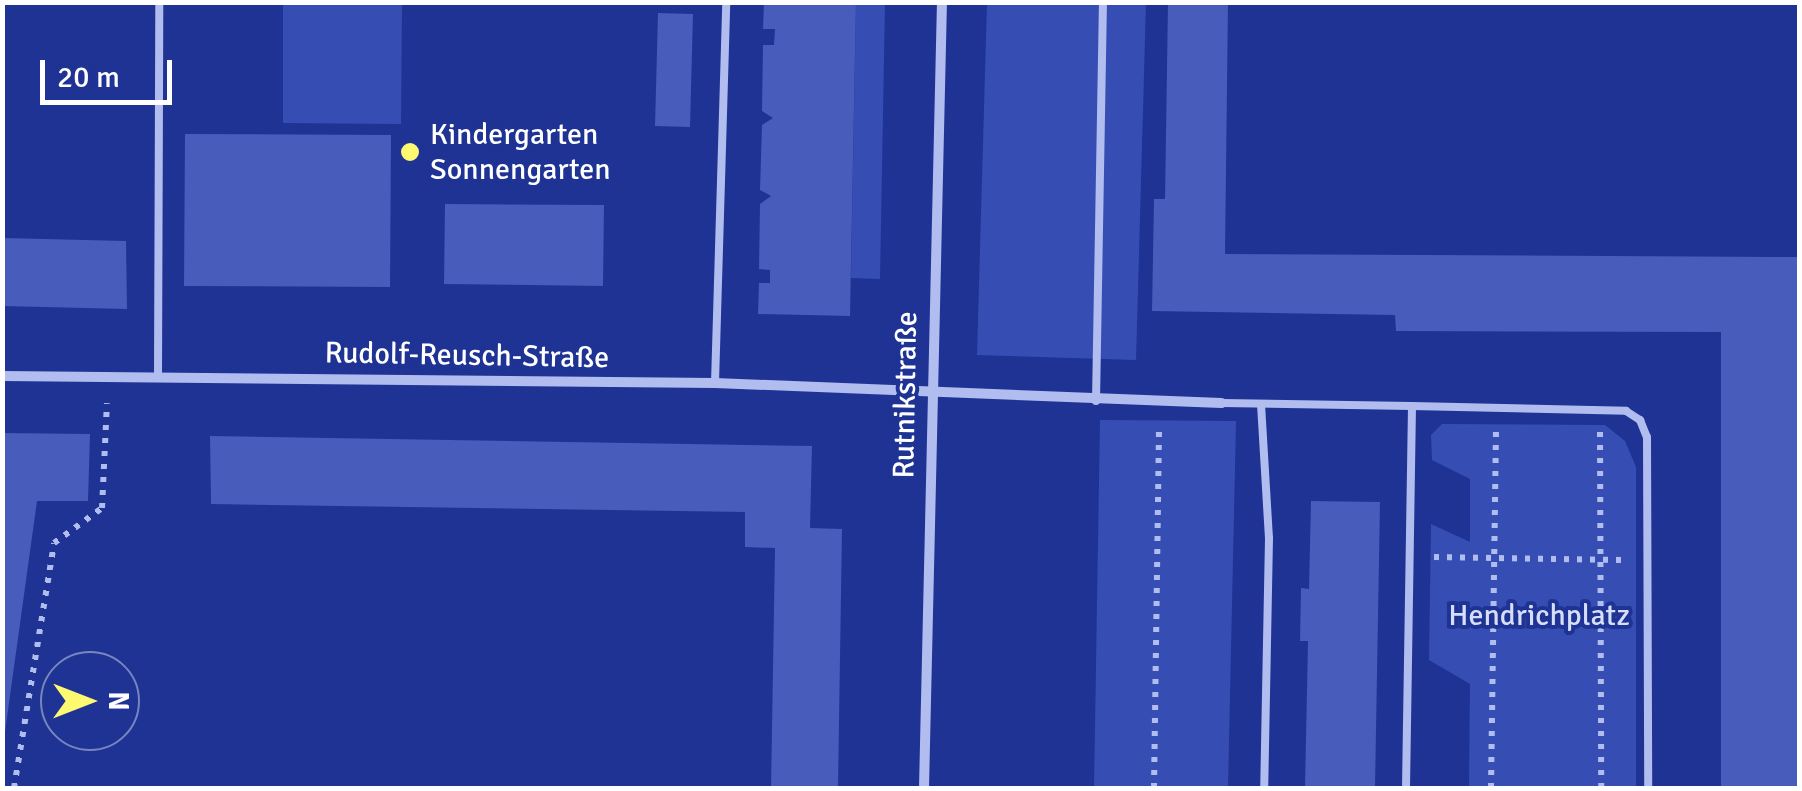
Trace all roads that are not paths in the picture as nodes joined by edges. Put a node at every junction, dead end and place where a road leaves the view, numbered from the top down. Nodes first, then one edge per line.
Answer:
1 (158, 2) edge
2 (726, 2) edge
3 (942, 2) edge
4 (1102, 2) edge
5 (2, 376) edge
6 (158, 377) junction
7 (715, 383) junction
8 (930, 396) junction
9 (1096, 400) junction
10 (1222, 403) joint
11 (1261, 404) junction
12 (1412, 406) junction
13 (924, 788) edge
14 (1264, 788) edge
15 (1406, 788) edge
16 (1648, 788) edge

1 - 6 lane
2 - 7 lane
3 - 8 street, Rutnikstraße
4 - 9 lane
5 - 6 street, Rudolf-Reusch-Straße
6 - 7 street, Rudolf-Reusch-Straße
7 - 8 street, Rudolf-Reusch-Straße
8 - 9 street
8 - 13 street, Rutnikstraße
9 - 10 street
10 - 11 lane
11 - 12 lane
11 - 14 lane
12 - 15 lane
12 - 16 lane

